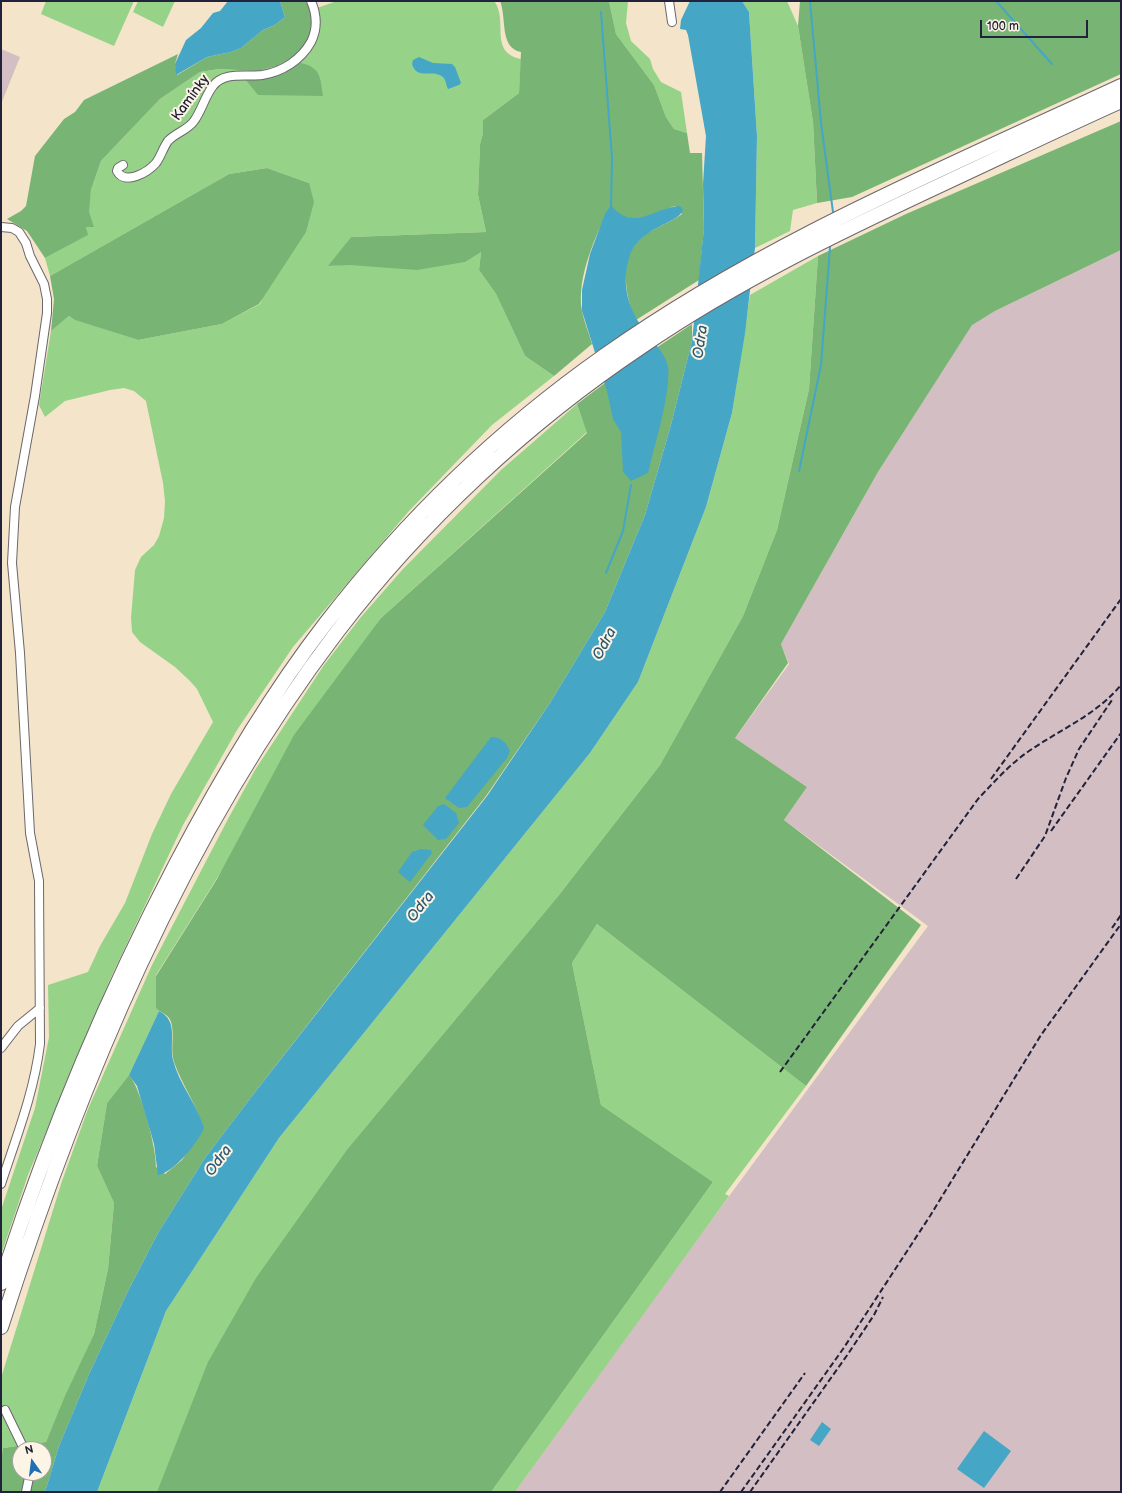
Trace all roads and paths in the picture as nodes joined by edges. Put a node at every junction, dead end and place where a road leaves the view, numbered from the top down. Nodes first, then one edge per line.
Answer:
1 (311, 1) edge
2 (669, 1) edge
3 (672, 22) dead end
4 (1121, 86) edge
5 (1121, 101) edge
6 (123, 165) dead end
7 (1, 227) edge
8 (567, 392) junction
9 (40, 1008) junction
10 (1, 1048) edge
11 (1, 1184) edge
12 (1, 1284) edge
13 (1, 1327) edge
14 (5, 1410) dead end
15 (20, 1441) edge
16 (28, 1481) edge
17 (26, 1492) edge

1 - 6 street, Kamínky
2 - 3 street
4 - 8 highway
5 - 8 highway
7 - 9 street
8 - 12 highway
8 - 13 highway
9 - 10 street
9 - 11 street
14 - 15 street
16 - 17 street

